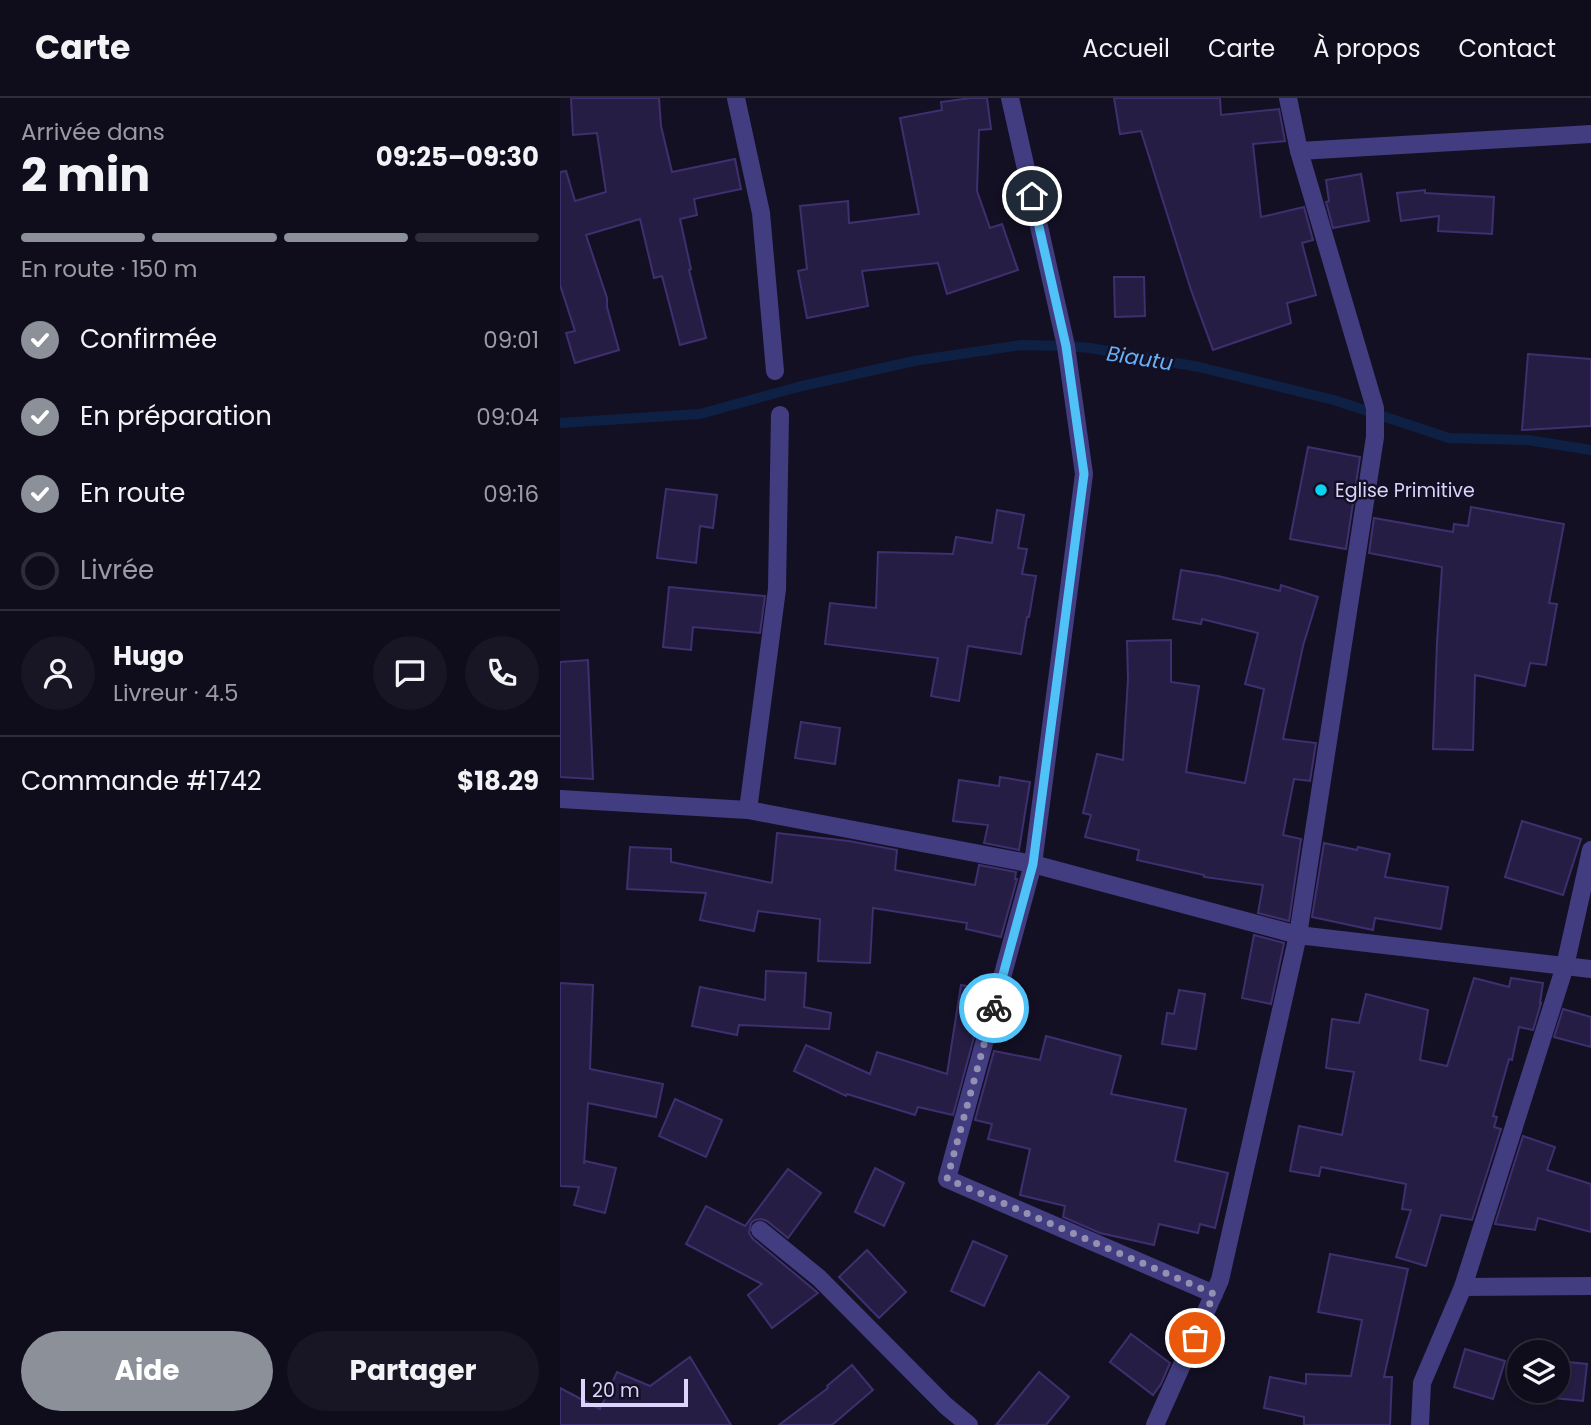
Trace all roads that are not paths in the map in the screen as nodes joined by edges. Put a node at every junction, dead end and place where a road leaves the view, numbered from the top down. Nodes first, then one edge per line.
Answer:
1 (736, 98) edge
2 (1010, 98) edge
3 (1289, 98) edge
4 (1591, 134) edge
5 (1299, 151) junction
6 (775, 371) dead end
7 (780, 415) dead end
8 (560, 799) edge
9 (748, 810) junction
10 (1591, 850) edge
11 (1033, 864) junction
12 (1298, 935) junction
13 (1565, 966) junction
14 (1591, 969) edge
15 (760, 1230) dead end
16 (1591, 1286) edge
17 (1463, 1287) junction
18 (1214, 1294) junction
19 (969, 1425) edge
20 (1155, 1425) edge
21 (1420, 1425) edge

1 - 6 street
2 - 11 street
3 - 5 street
4 - 5 street
5 - 12 street
7 - 9 street
8 - 9 street
9 - 11 street
10 - 13 street
11 - 12 street
11 - 18 street
12 - 13 street
12 - 18 street
13 - 14 street
13 - 17 street
15 - 19 street
16 - 17 street
17 - 21 street
18 - 20 street

